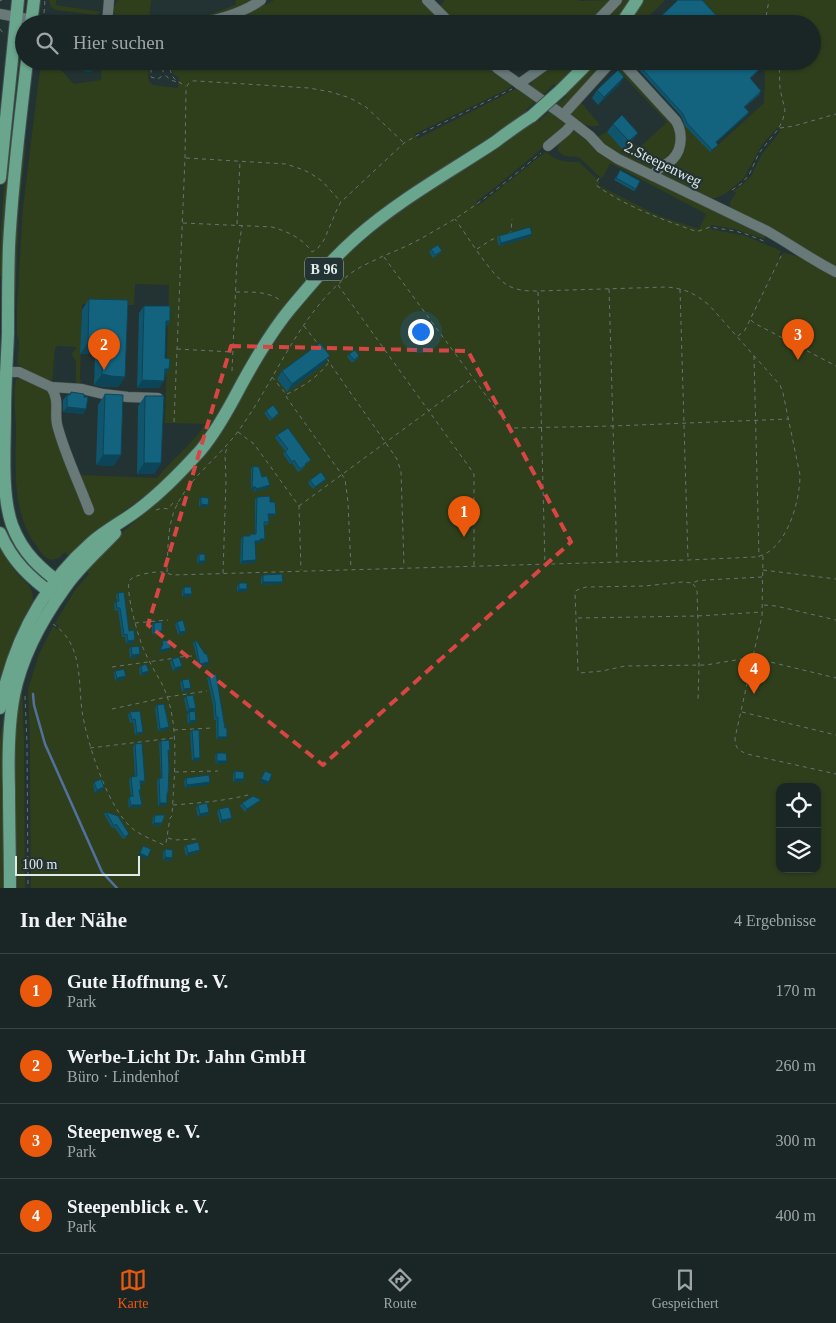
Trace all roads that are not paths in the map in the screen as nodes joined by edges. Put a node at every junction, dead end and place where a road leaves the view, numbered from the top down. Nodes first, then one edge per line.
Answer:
1 (18, 0) edge
2 (34, 0) edge
3 (109, 0) edge
4 (261, 0) edge
5 (427, 0) edge
6 (617, 0) edge
7 (637, 0) edge
8 (0, 14) edge
9 (17, 15) edge
10 (32, 15) edge
11 (108, 15) edge
12 (228, 15) edge
13 (442, 15) edge
14 (603, 15) edge
15 (627, 15) edge
16 (15, 17) edge
17 (15, 33) edge
18 (26, 70) edge
19 (499, 70) edge
20 (538, 70) edge
21 (581, 70) edge
22 (604, 70) edge
23 (629, 70) edge
24 (519, 84) junction
25 (562, 115) junction
26 (573, 123) junction
27 (3, 126) edge
28 (548, 146) road end
29 (653, 176) junction
30 (0, 178) edge
31 (836, 272) edge
32 (5, 372) junction
33 (51, 386) junction
34 (161, 398) edge
35 (89, 510) dead end
36 (0, 533) edge
37 (61, 583) junction
38 (53, 594) junction
39 (0, 708) edge
40 (10, 888) edge

1 - 9 main road
2 - 10 main road
3 - 11 street
4 - 12 street
5 - 13 street
6 - 14 street
7 - 15 main road
8 - 16 street
17 - 27 main road
18 - 32 main road
19 - 24 street, 2.Steepenweg
20 - 24 street
21 - 37 main road, B 96, bridge
22 - 25 street
23 - 29 street
24 - 25 street, 2.Steepenweg
25 - 26 street, 2.Steepenweg
26 - 28 street
26 - 29 street, 2.Steepenweg
27 - 30 main road
29 - 31 street, 2.Steepenweg
32 - 33 street
32 - 37 main road
33 - 34 street
33 - 35 street
36 - 38 main road
37 - 38 main road, B 96
38 - 39 main road, B 96
38 - 40 main road, B 96

